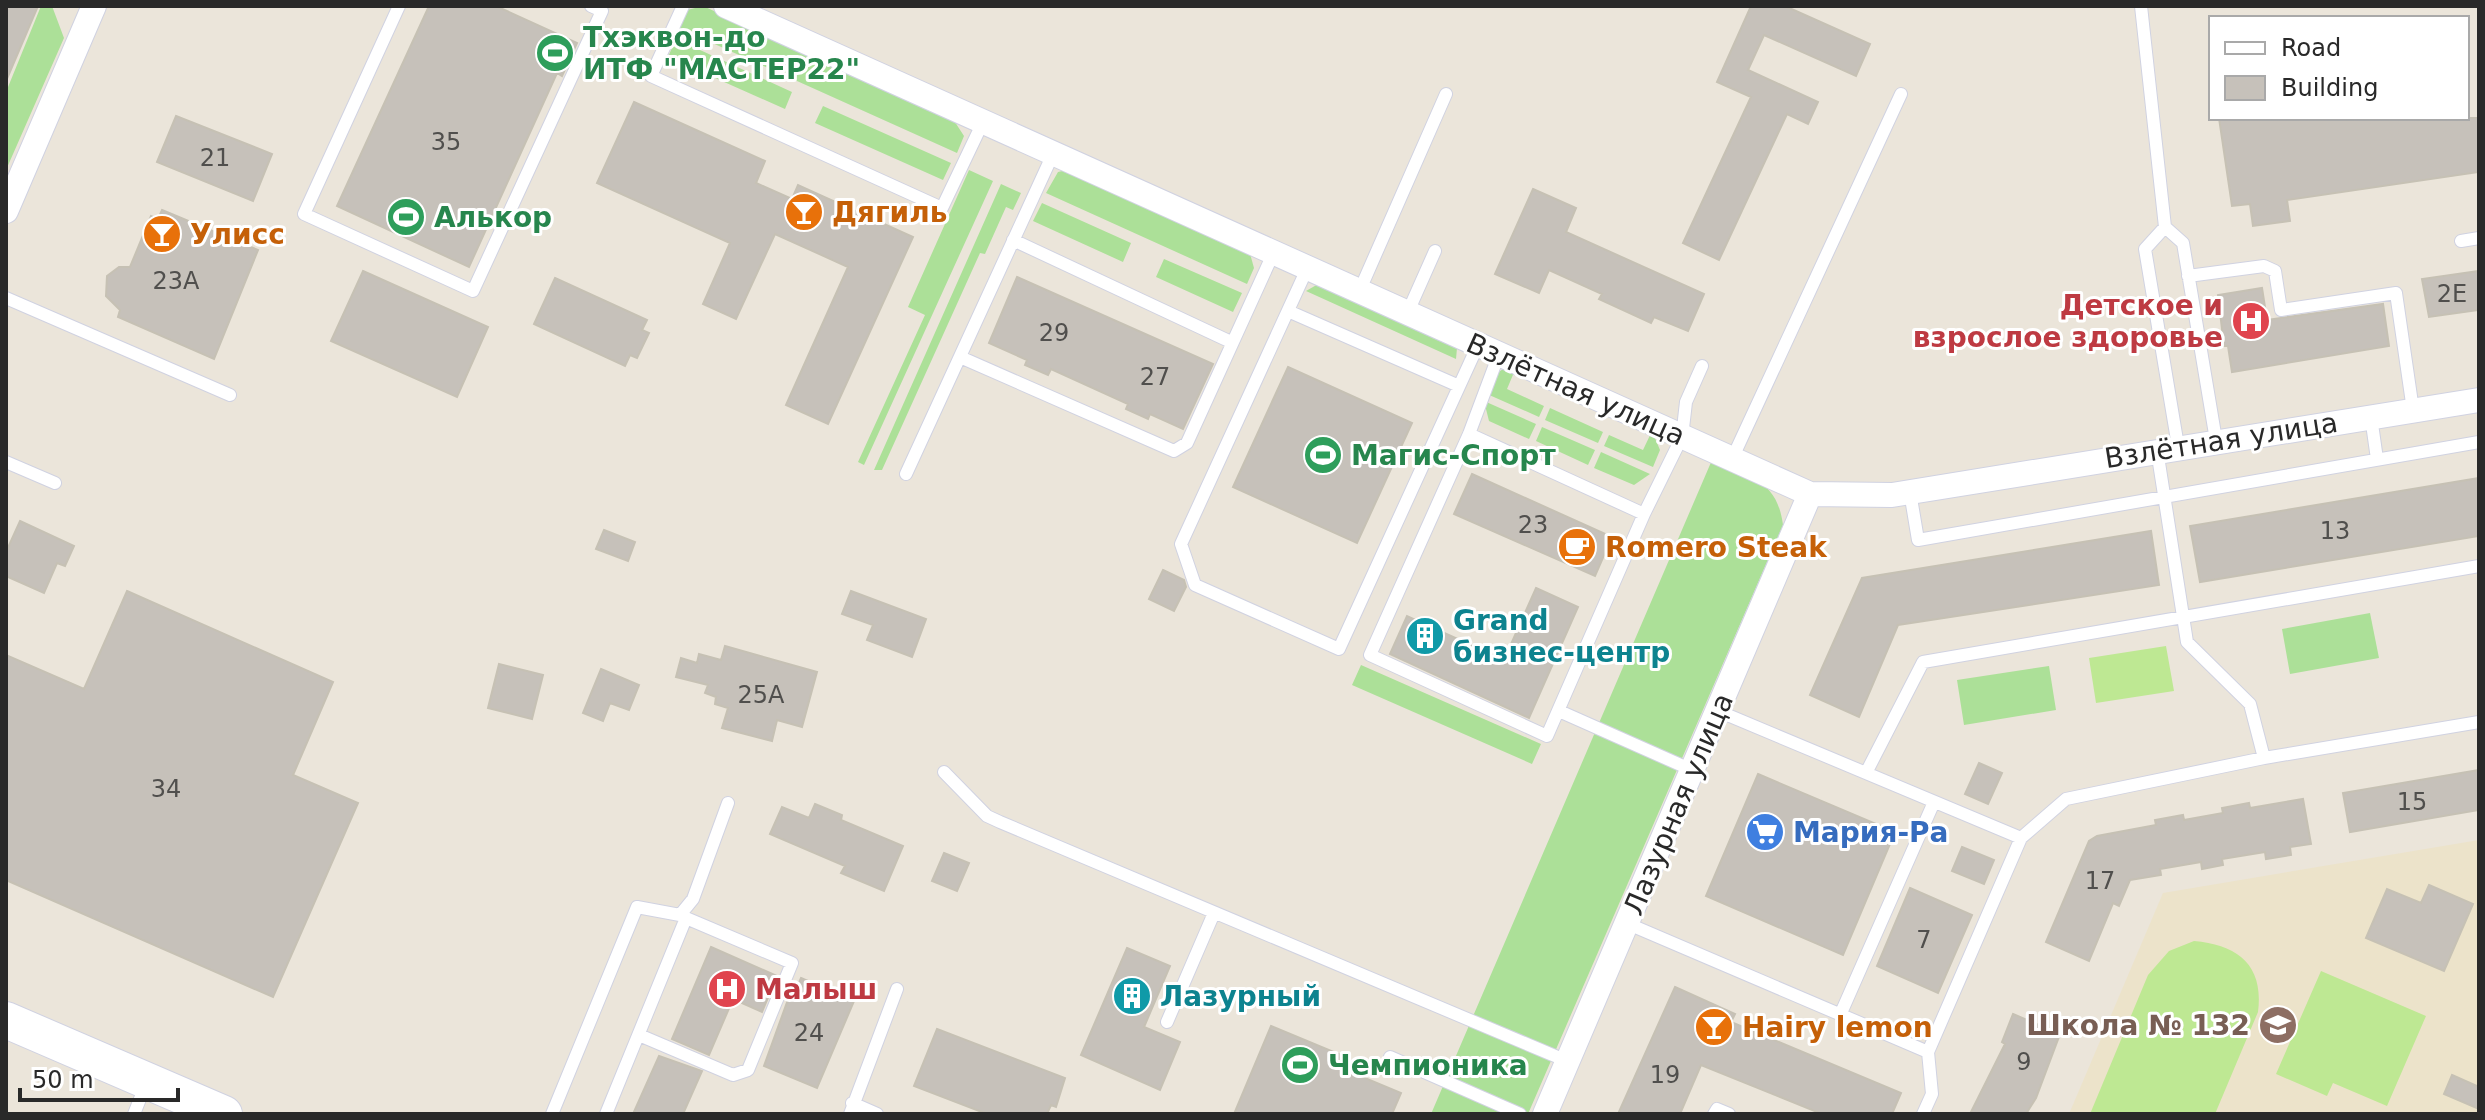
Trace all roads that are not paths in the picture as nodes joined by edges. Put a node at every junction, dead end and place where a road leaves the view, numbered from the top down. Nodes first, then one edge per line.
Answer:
1 (94, 6) edge
2 (399, 6) edge
3 (683, 6) edge
4 (726, 6) edge
5 (2141, 6) edge
6 (599, 8) edge
7 (1446, 94) dead end
8 (1901, 94) dead end
9 (983, 122) junction
10 (1053, 154) junction
11 (6, 211) edge
12 (2165, 227) junction
13 (2479, 238) edge
14 (1013, 240) junction
15 (2461, 241) dead end
16 (1435, 251) dead end
17 (1273, 254) junction
18 (1307, 269) junction
19 (2188, 276) junction
20 (1359, 292) junction
21 (6, 298) edge
22 (1288, 311) junction
23 (1407, 314) junction
24 (1231, 342) junction
25 (1488, 349) junction
26 (960, 357) junction
27 (1702, 366) dead end
28 (1459, 386) junction
29 (230, 395) dead end
30 (2479, 400) edge
31 (2413, 410) junction
32 (2371, 417) junction
33 (1469, 434) junction
34 (1682, 437) junction
35 (2216, 440) junction
36 (2479, 442) edge
37 (2167, 448) junction
38 (1732, 459) junction
39 (2377, 459) junction
40 (6, 462) edge
41 (906, 474) dead end
42 (55, 483) dead end
43 (1910, 492) junction
44 (1810, 494) junction
45 (2164, 495) junction
46 (1644, 514) junction
47 (2479, 566) edge
48 (2183, 616) junction
49 (1559, 711) junction
50 (1718, 711) junction
51 (2479, 722) edge
52 (2264, 758) junction
53 (1692, 770) junction
54 (944, 772) dead end
55 (1866, 773) junction
56 (1934, 802) junction
57 (728, 803) dead end
58 (2021, 838) junction
59 (1214, 913) junction
60 (683, 917) junction
61 (1626, 923) junction
62 (897, 989) dead end
63 (1841, 1013) junction
64 (6, 1020) edge
65 (1167, 1022) dead end
66 (639, 1035) junction
67 (1928, 1052) junction
68 (1390, 1057) dead end
69 (1567, 1061) junction
70 (147, 1081) junction
71 (851, 1109) edge
72 (134, 1114) edge
73 (224, 1114) edge
74 (552, 1114) edge
75 (606, 1114) edge
76 (877, 1114) edge
77 (1520, 1114) edge
78 (1545, 1114) edge
79 (1714, 1114) edge
80 (1729, 1114) edge
81 (1923, 1114) edge

1 - 11 street
2 - 6 lane
3 - 9 lane
4 - 9 street, Взлётная улица
5 - 12 lane
7 - 20 lane
8 - 38 lane
9 - 10 street, Взлётная улица
10 - 14 lane
10 - 17 street, Взлётная улица
12 - 19 lane
12 - 37 lane
13 - 15 lane
14 - 24 lane
14 - 26 lane
16 - 23 lane
17 - 18 street, Взлётная улица
17 - 24 lane
18 - 20 street, Взлётная улица
18 - 22 lane
19 - 31 lane
19 - 35 lane
20 - 23 street, Взлётная улица
21 - 29 lane
22 - 28 lane
22 - 28 lane
23 - 25 street, Взлётная улица
24 - 26 lane
25 - 28 lane
25 - 33 lane
25 - 34 street, Взлётная улица
26 - 41 lane
27 - 34 lane
30 - 31 street, Взлётная улица
31 - 32 street, Взлётная улица
32 - 35 street, Взлётная улица
32 - 39 lane
33 - 46 lane
33 - 49 lane
34 - 38 street, Взлётная улица
34 - 46 lane
35 - 37 street, Взлётная улица
36 - 39 lane
37 - 43 street, Взлётная улица
37 - 45 lane
38 - 44 street, Взлётная улица
39 - 45 lane
40 - 42 lane
43 - 44 street, Взлётная улица
43 - 45 lane
44 - 50 street, Лазурная улица
45 - 48 lane
46 - 49 lane
47 - 48 lane
48 - 52 lane
48 - 55 lane
49 - 53 lane
50 - 53 street, Лазурная улица
50 - 55 lane
51 - 52 lane
52 - 58 lane
53 - 61 street, Лазурная улица
54 - 59 lane
55 - 56 lane
56 - 58 lane
56 - 63 lane
57 - 60 lane
58 - 67 lane
59 - 65 lane
59 - 69 lane
60 - 66 lane
60 - 66 lane
60 - 74 lane
61 - 63 lane
61 - 69 street, Лазурная улица
62 - 71 lane
63 - 67 lane
64 - 70 main road
66 - 75 lane
67 - 81 lane
68 - 77 lane
69 - 78 street, Лазурная улица
70 - 72 lane
70 - 73 main road
71 - 76 lane
79 - 80 lane

